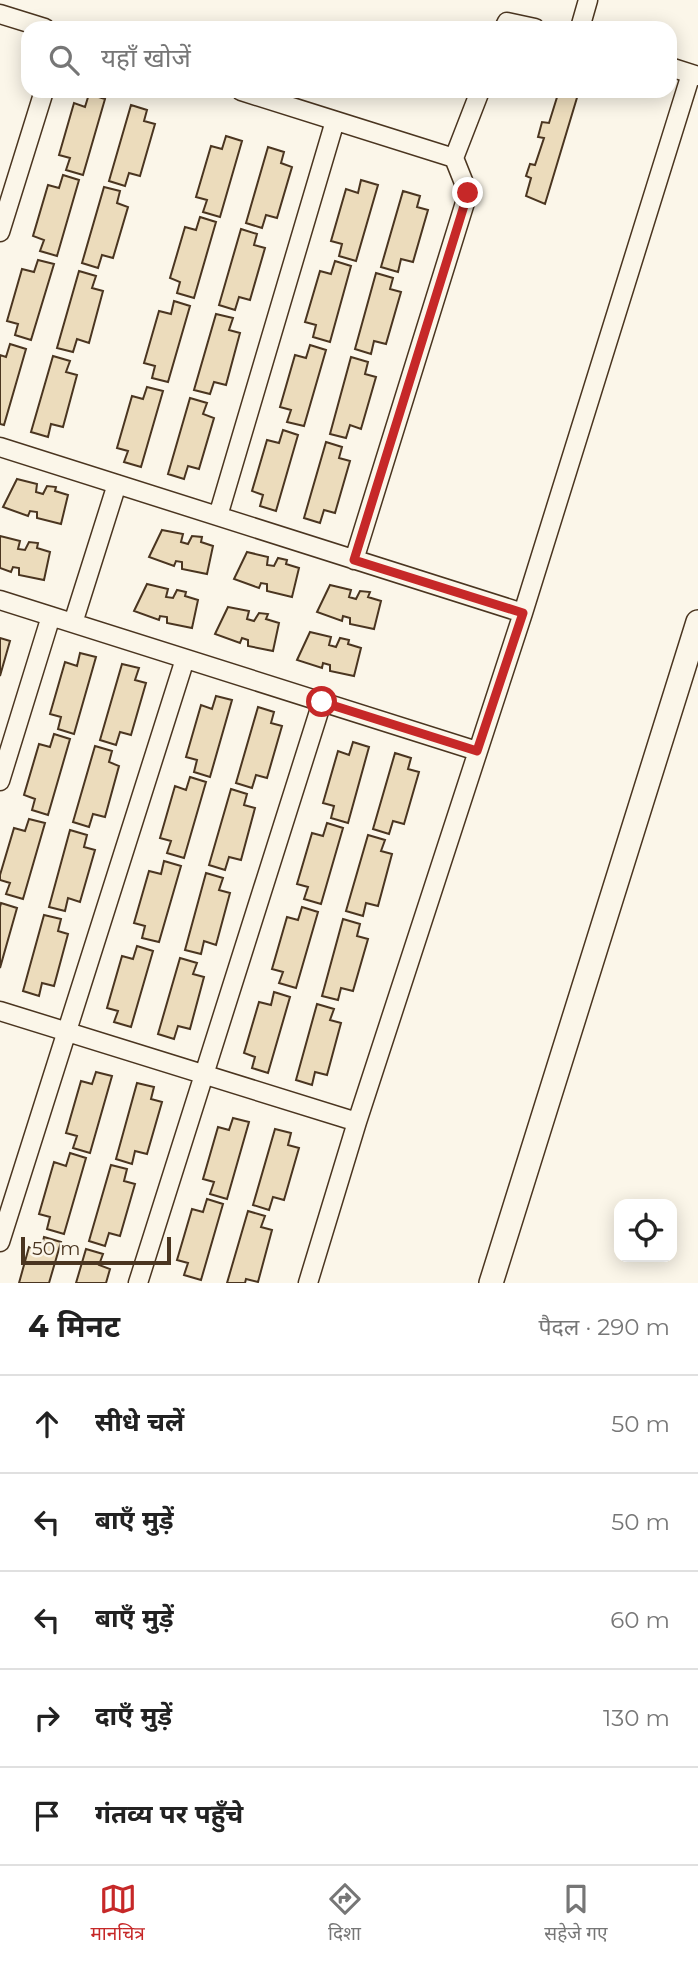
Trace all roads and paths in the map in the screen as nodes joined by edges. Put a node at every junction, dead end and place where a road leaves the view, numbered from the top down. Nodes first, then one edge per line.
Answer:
1 (589, 0) edge
2 (0, 14) edge
3 (22, 21) edge
4 (582, 21) edge
5 (677, 69) edge
6 (694, 75) edge
7 (42, 98) edge
8 (263, 98) edge
9 (477, 98) edge
10 (335, 121) junction
11 (454, 158) junction
12 (0, 232) edge
13 (0, 447) edge
14 (117, 484) junction
15 (218, 516) junction
16 (354, 560) junction
17 (0, 600) edge
18 (523, 613) junction
19 (51, 616) junction
20 (698, 621) edge
21 (73, 623) junction
22 (186, 659) junction
23 (698, 672) edge
24 (322, 702) junction
25 (477, 751) junction
26 (0, 781) edge
27 (0, 1011) edge
28 (66, 1031) junction
29 (204, 1074) junction
30 (357, 1122) junction
31 (0, 1242) edge
32 (138, 1283) edge
33 (308, 1283) edge
34 (491, 1283) edge
35 (507, 1283) edge

1 - 4 street
2 - 3 street
5 - 6 street
6 - 18 street
7 - 12 street
8 - 10 street
9 - 11 street
10 - 11 street
10 - 15 street
11 - 16 street
13 - 14 street
14 - 15 street
14 - 21 street
15 - 16 street
16 - 18 street
17 - 19 street
18 - 25 street
19 - 21 street
19 - 26 street
20 - 34 street
21 - 22 street
22 - 24 street
22 - 28 street
23 - 35 street
24 - 25 street
24 - 29 street
25 - 30 street
27 - 28 street
28 - 29 street
28 - 31 street
29 - 30 street
29 - 32 street
30 - 33 street

